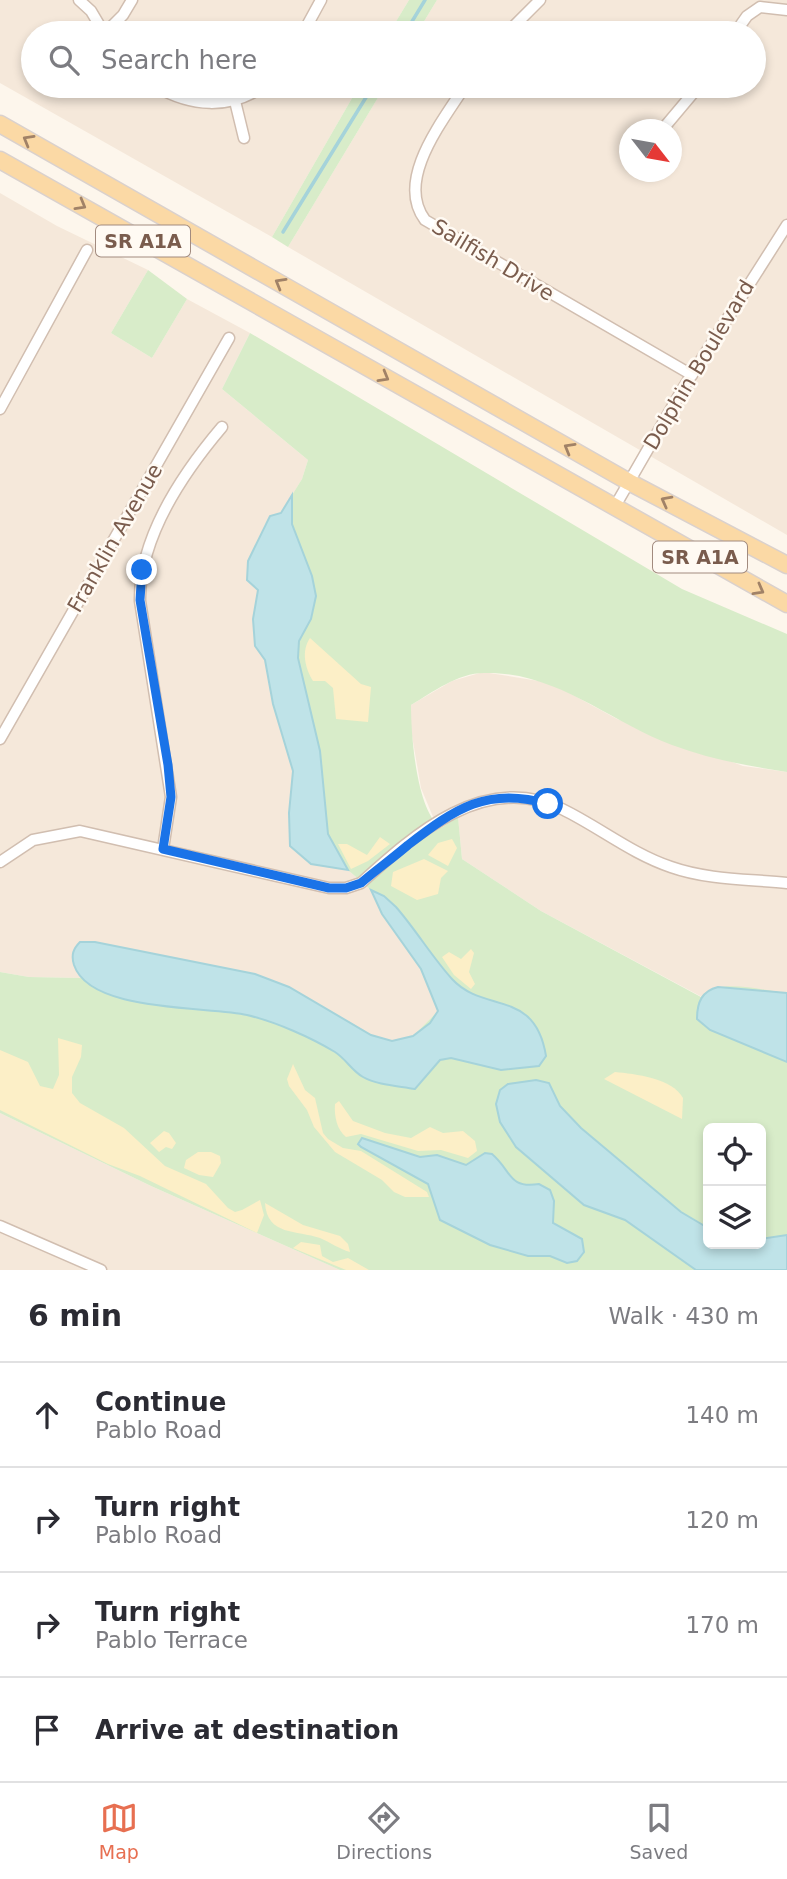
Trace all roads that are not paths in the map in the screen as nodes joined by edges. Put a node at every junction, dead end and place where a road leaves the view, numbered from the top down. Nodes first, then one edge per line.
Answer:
1 (79, 0) edge
2 (132, 0) edge
3 (321, 0) edge
4 (540, 0) edge
5 (787, 10) edge
6 (98, 21) edge
7 (117, 21) edge
8 (310, 21) edge
9 (519, 21) edge
10 (743, 21) edge
11 (183, 98) edge
12 (241, 98) edge
13 (458, 98) edge
14 (689, 98) edge
15 (235, 101) junction
16 (671, 119) edge
17 (0, 124) edge
18 (244, 138) dead end
19 (55, 155) junction
20 (0, 160) edge
21 (39, 182) junction
22 (787, 225) edge
23 (87, 250) dead end
24 (339, 317) junction
25 (229, 338) dead end
26 (324, 344) junction
27 (692, 375) junction
28 (0, 409) edge
29 (222, 427) dead end
30 (629, 482) junction
31 (614, 508) junction
32 (787, 565) edge
33 (787, 604) edge
34 (0, 739) edge
35 (163, 849) junction
36 (0, 862) edge
37 (787, 883) edge
38 (0, 1226) edge
39 (101, 1270) edge

1 - 6 street
2 - 7 street
3 - 8 street
4 - 9 street
5 - 10 street
11 - 15 street
12 - 15 street
13 - 27 street, Sailfish Drive
14 - 16 street
15 - 18 street
19 -> 17 main road, SR A1A
19 - 21 main road
24 -> 19 main road, SR A1A
20 - 21 main road, SR A1A
21 -> 26 main road, SR A1A
22 - 27 street, Dolphin Boulevard
23 - 28 street
24 - 26 main road
30 -> 24 main road, SR A1A
25 - 34 street, Franklin Avenue
26 -> 31 main road, SR A1A
27 - 30 street, Dolphin Boulevard
29 - 35 street
30 - 31 street, Dolphin Boulevard
32 -> 30 main road, SR A1A
31 -> 33 main road, SR A1A
35 - 36 street
35 - 37 street
38 - 39 street

